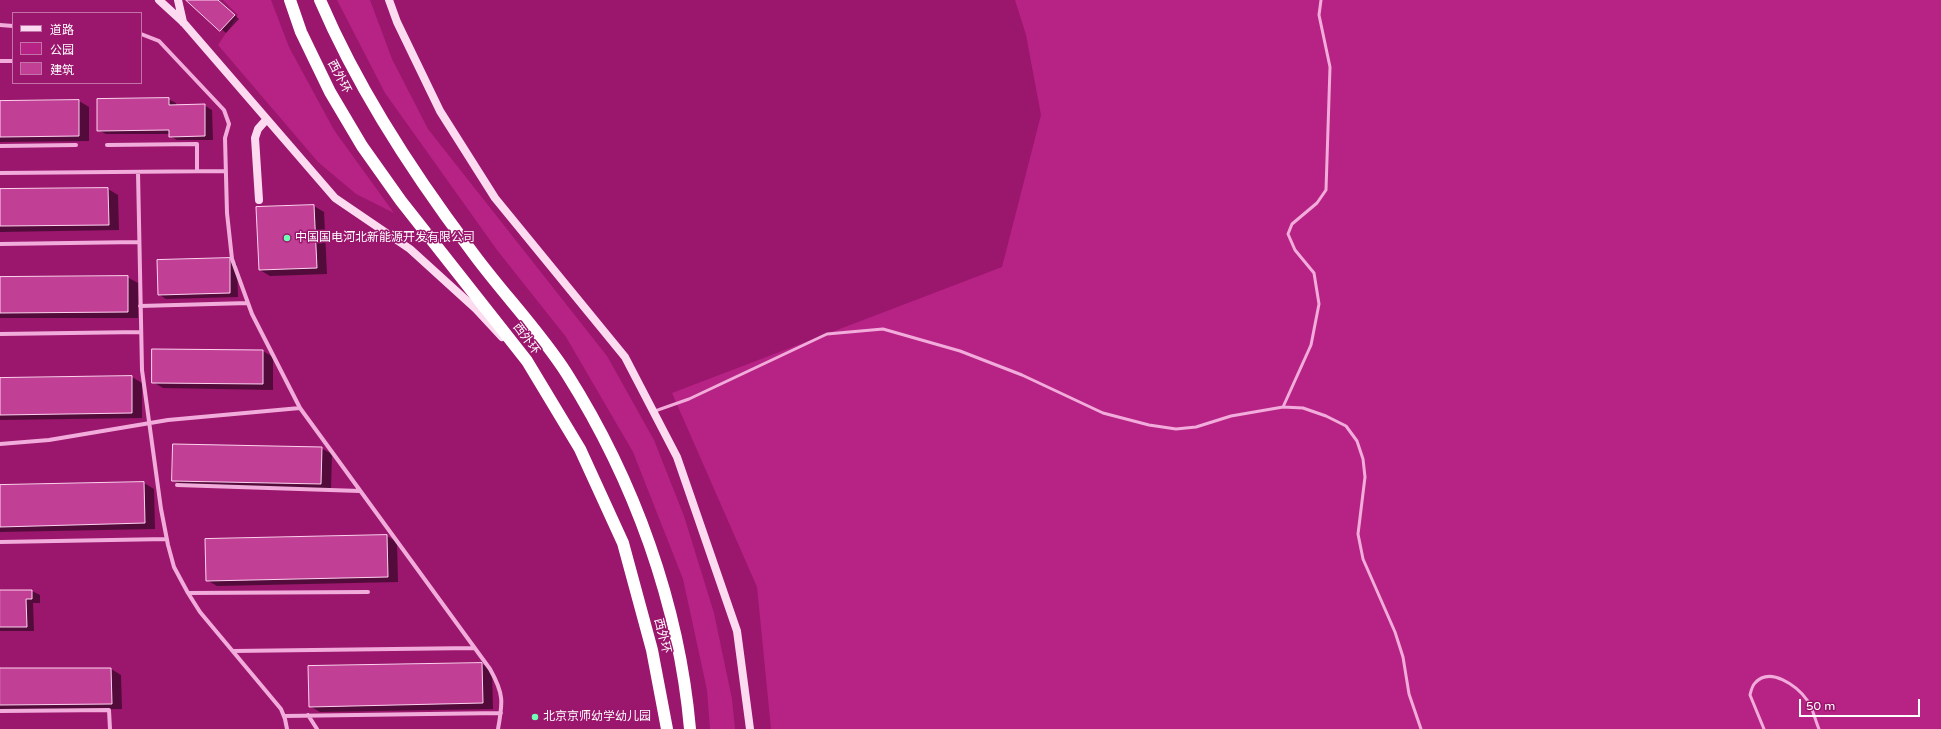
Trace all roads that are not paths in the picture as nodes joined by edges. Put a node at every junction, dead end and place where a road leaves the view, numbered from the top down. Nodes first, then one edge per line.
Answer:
1 (159, 0) edge
2 (178, 0) edge
3 (290, 0) edge
4 (320, 0) edge
5 (389, 0) edge
6 (1321, 0) edge
7 (183, 22) junction
8 (0, 26) edge
9 (12, 26) edge
10 (142, 34) edge
11 (12, 60) edge
12 (0, 61) edge
13 (266, 120) junction
14 (76, 145) dead end
15 (0, 146) edge
16 (107, 146) dead end
17 (197, 171) junction
18 (226, 171) junction
19 (138, 172) junction
20 (0, 173) edge
21 (259, 200) dead end
22 (139, 242) junction
23 (0, 244) edge
24 (248, 303) junction
25 (140, 306) junction
26 (141, 332) junction
27 (0, 334) edge
28 (534, 373) junction
29 (1283, 407) junction
30 (300, 408) junction
31 (654, 412) junction
32 (150, 423) junction
33 (0, 444) edge
34 (177, 485) dead end
35 (360, 491) junction
36 (167, 539) junction
37 (0, 542) edge
38 (368, 592) dead end
39 (188, 593) junction
40 (474, 648) junction
41 (233, 651) junction
42 (0, 711) edge
43 (501, 713) junction
44 (308, 715) junction
45 (284, 716) junction
46 (110, 729) edge
47 (287, 729) edge
48 (317, 729) edge
49 (498, 729) edge
50 (667, 729) edge
51 (690, 729) edge
52 (750, 729) edge
53 (1421, 729) edge
54 (1764, 729) edge
55 (1819, 729) edge

1 - 7 main road
2 - 7 main road
3 - 28 highway, 西外环
4 - 51 highway, 西外环
5 - 31 main road
6 - 29 lane
7 - 13 main road
8 - 9 street
10 - 18 street
11 - 12 street
13 - 21 main road
13 - 28 main road
14 - 15 street
16 - 17 street
17 - 18 street
17 - 19 street
18 - 24 street
19 - 20 street
19 - 22 street
22 - 23 street
22 - 25 street
24 - 25 street
24 - 30 street
25 - 26 street
26 - 27 street
26 - 32 street
28 - 50 highway, 西外环
29 - 31 lane
29 - 53 lane
30 - 32 street
30 - 35 street
31 - 52 main road
32 - 33 street
32 - 36 street
34 - 35 street
35 - 40 street
36 - 37 street
36 - 39 street
38 - 39 street
39 - 41 street
40 - 41 street
40 - 43 street
41 - 45 street
42 - 46 street
43 - 44 street
43 - 49 street
44 - 45 street
44 - 48 street
45 - 47 street
54 - 55 lane

